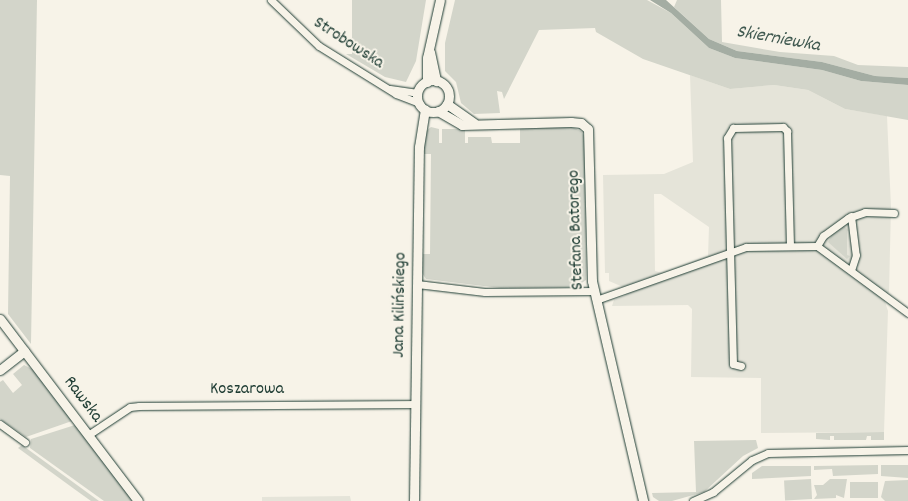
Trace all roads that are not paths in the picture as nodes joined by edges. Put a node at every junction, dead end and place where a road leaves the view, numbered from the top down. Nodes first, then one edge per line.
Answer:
1 (271, 0) edge
2 (440, 0) edge
3 (432, 81) junction
4 (420, 102) junction
5 (447, 104) junction
6 (438, 111) junction
7 (474, 123) junction
8 (894, 213) dead end
9 (852, 216) junction
10 (790, 246) junction
11 (817, 246) junction
12 (731, 252) junction
13 (852, 270) junction
14 (417, 284) junction
15 (595, 296) junction
16 (908, 313) edge
17 (0, 319) edge
18 (24, 351) junction
19 (741, 366) dead end
20 (0, 370) edge
21 (415, 404) junction
22 (0, 424) edge
23 (88, 435) junction
24 (26, 442) dead end
25 (908, 450) edge
26 (138, 501) edge
27 (414, 501) edge
28 (643, 501) edge
29 (694, 501) edge

1 - 4 street, Strobowska
2 - 3 street
3 - 4 street
3 - 5 street
4 - 6 street
4 - 14 street, Jana Kilińskiego
5 - 6 street
5 - 7 street
6 - 7 street, Stefana Batorego
7 - 15 street, Stefana Batorego
8 - 9 street
9 - 11 street
9 - 13 street
10 - 11 street
10 - 12 street
10 - 12 street
11 - 13 street
12 - 15 street
12 - 19 street
13 - 16 street
14 - 15 street
14 - 21 street, Jana Kilińskiego
15 - 28 street, Stefana Batorego
17 - 18 street, Rawska
18 - 20 street
18 - 23 street, Rawska
21 - 23 street, Koszarowa
21 - 27 street, Jana Kilińskiego
22 - 24 street
23 - 26 street, Rawska
25 - 29 street

